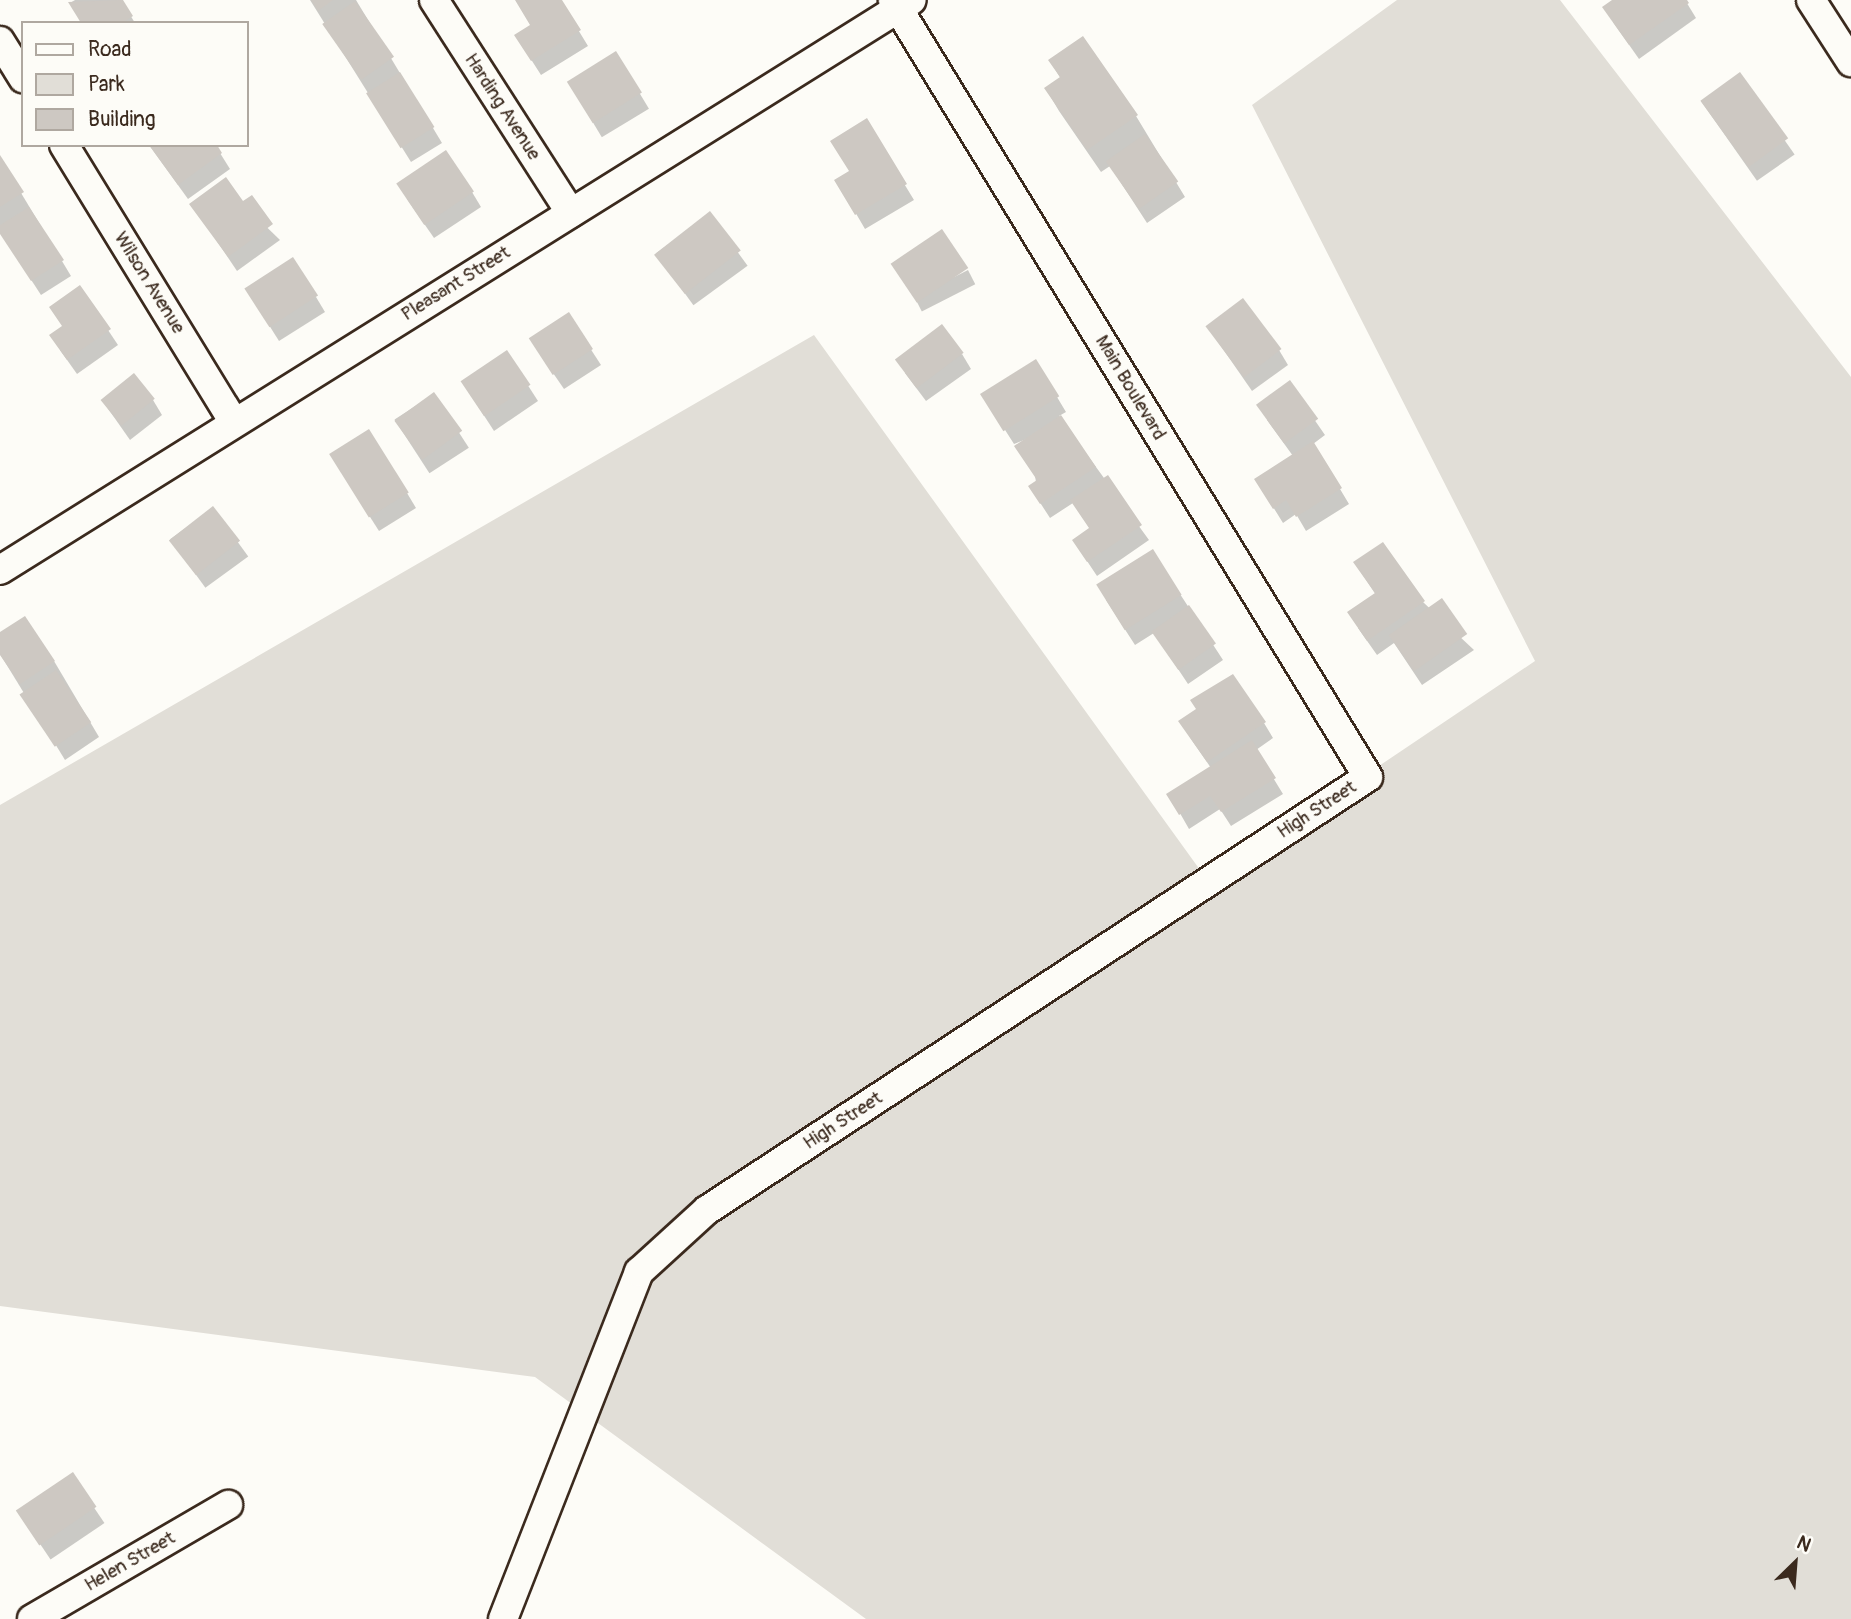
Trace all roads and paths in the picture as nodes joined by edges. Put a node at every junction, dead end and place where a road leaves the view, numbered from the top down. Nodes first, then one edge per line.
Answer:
1 (434, 0) edge
2 (1811, 0) edge
3 (901, 3) edge
4 (0, 41) edge
5 (1851, 62) edge
6 (21, 75) edge
7 (65, 147) edge
8 (570, 213) junction
9 (234, 422) junction
10 (0, 570) edge
11 (1368, 777) joint
12 (228, 1505) dead end
13 (32, 1619) edge
14 (503, 1619) edge

1 - 8 street, Harding Avenue
2 - 5 street
3 - 8 street, Pleasant Street
3 - 11 street, Main Boulevard
4 - 6 street
7 - 9 street, Wilson Avenue
8 - 9 street, Pleasant Street
9 - 10 street, Pleasant Street
11 - 14 street, High Street
12 - 13 street, Helen Street

